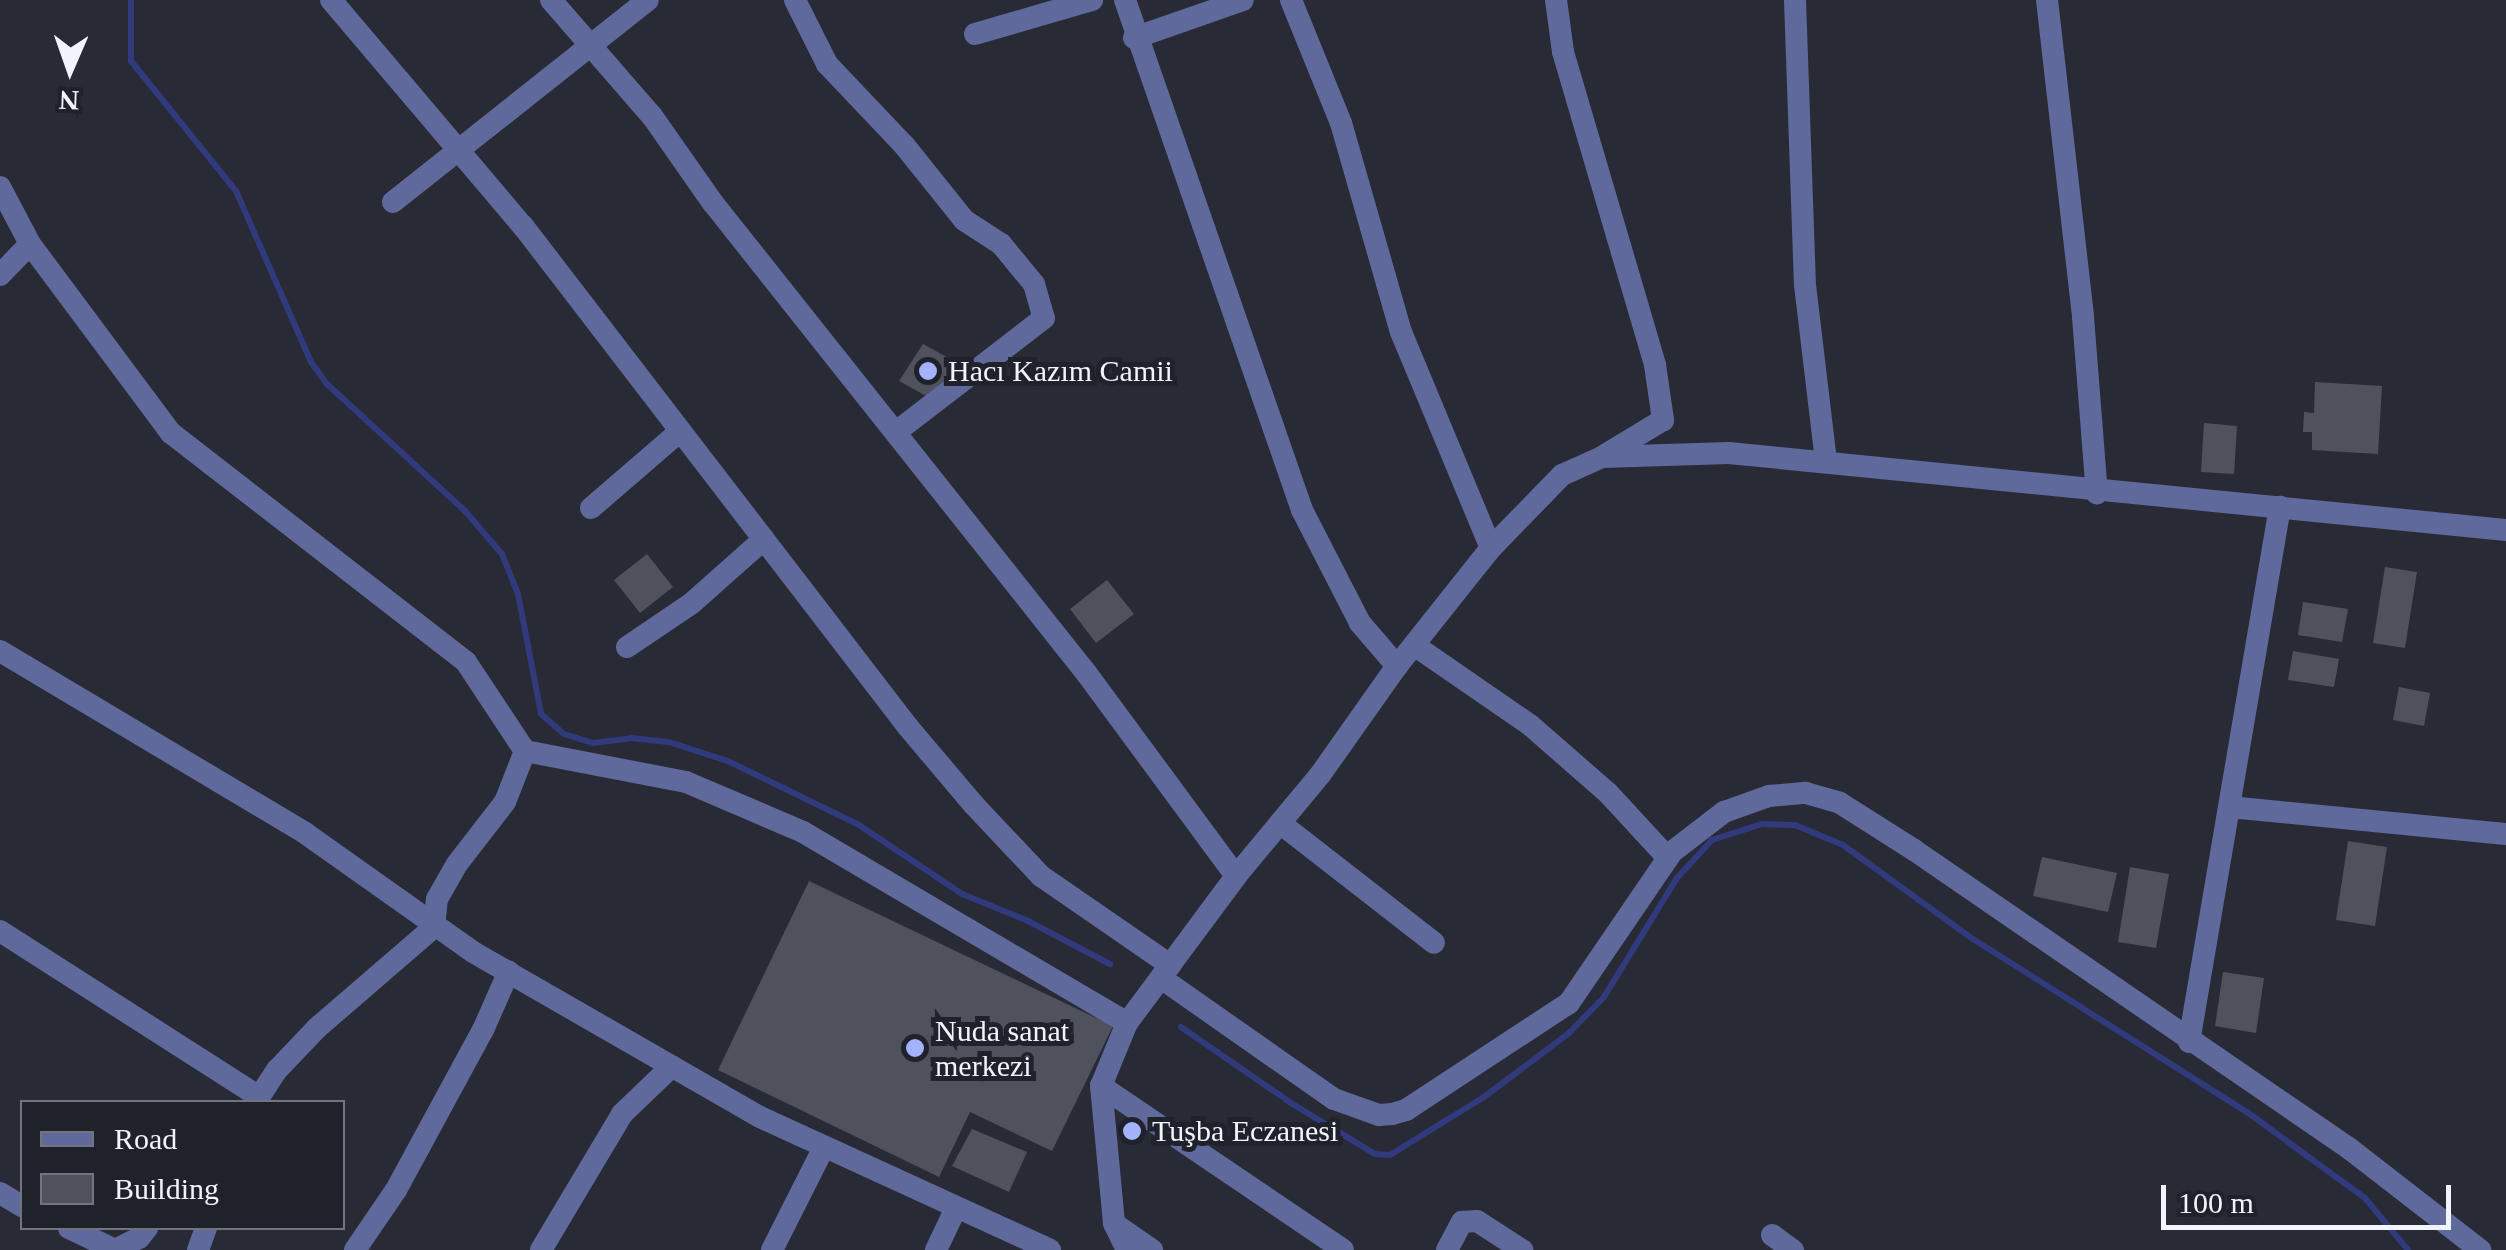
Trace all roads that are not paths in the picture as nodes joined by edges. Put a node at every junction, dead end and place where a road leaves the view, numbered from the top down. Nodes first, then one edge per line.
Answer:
1 (331, 0) edge
2 (551, 0) edge
3 (648, 0) edge
4 (794, 0) edge
5 (1092, 0) edge
6 (1125, 0) edge
7 (1243, 0) edge
8 (1292, 0) edge
9 (1556, 0) edge
10 (1795, 0) edge
11 (2047, 0) edge
12 (974, 34) dead end
13 (1134, 38) junction
14 (589, 46) junction
15 (458, 147) junction
16 (0, 187) edge
17 (393, 202) dead end
18 (30, 244) junction
19 (0, 275) edge
20 (680, 432) junction
21 (896, 432) junction
22 (1602, 457) junction
23 (1826, 462) junction
24 (2097, 493) junction
25 (2280, 507) junction
26 (590, 508) dead end
27 (2506, 530) edge
28 (764, 539) junction
29 (1491, 548) junction
30 (1414, 645) junction
31 (627, 647) dead end
32 (0, 650) edge
33 (1398, 666) junction
34 (525, 750) junction
35 (2230, 807) junction
36 (1280, 823) junction
37 (2506, 834) edge
38 (1668, 858) junction
39 (1236, 876) junction
40 (434, 927) junction
41 (0, 932) edge
42 (1434, 943) dead end
43 (509, 971) junction
44 (1165, 972) junction
45 (1126, 1023) junction
46 (2189, 1042) junction
47 (672, 1066) junction
48 (1101, 1086) junction
49 (258, 1100) edge
50 (824, 1147) junction
51 (956, 1208) junction
52 (1114, 1223) junction
53 (73, 1230) edge
54 (145, 1230) edge
55 (1772, 1235) dead end
56 (355, 1250) edge
57 (541, 1250) edge
58 (772, 1250) edge
59 (936, 1250) edge
60 (1050, 1250) edge
61 (1128, 1250) edge
62 (1152, 1250) edge
63 (1342, 1250) edge
64 (1447, 1250) edge
65 (1522, 1250) edge
66 (1794, 1250) edge
67 (2480, 1250) edge

1 - 15 street
2 - 14 street
3 - 14 street
4 - 21 street
5 - 12 street
6 - 13 street
7 - 13 street
8 - 29 street
9 - 22 street
10 - 23 street
11 - 24 street
13 - 33 street
14 - 15 street
14 - 21 street
15 - 17 street
15 - 20 street
16 - 18 street
18 - 19 street
18 - 34 street
20 - 26 street
20 - 28 street
21 - 39 street
22 - 23 street
22 - 29 street
23 - 24 street
24 - 25 street
25 - 27 street
25 - 35 street
28 - 31 street
28 - 44 street
29 - 30 street
30 - 33 street
30 - 38 street
32 - 40 street
33 - 36 street
34 - 40 street
34 - 45 street
35 - 37 street
35 - 46 street
36 - 39 street
36 - 42 street
38 - 44 street
38 - 46 street
39 - 44 street
40 - 43 street
40 - 49 street
41 - 49 street
43 - 47 street
43 - 56 street
44 - 45 street
45 - 48 street
46 - 67 street
47 - 50 street
47 - 57 street
48 - 52 street
48 - 63 street
50 - 51 street
50 - 58 street
51 - 59 street
51 - 60 street
52 - 61 street
52 - 62 street
53 - 54 street
55 - 66 street
64 - 65 street

